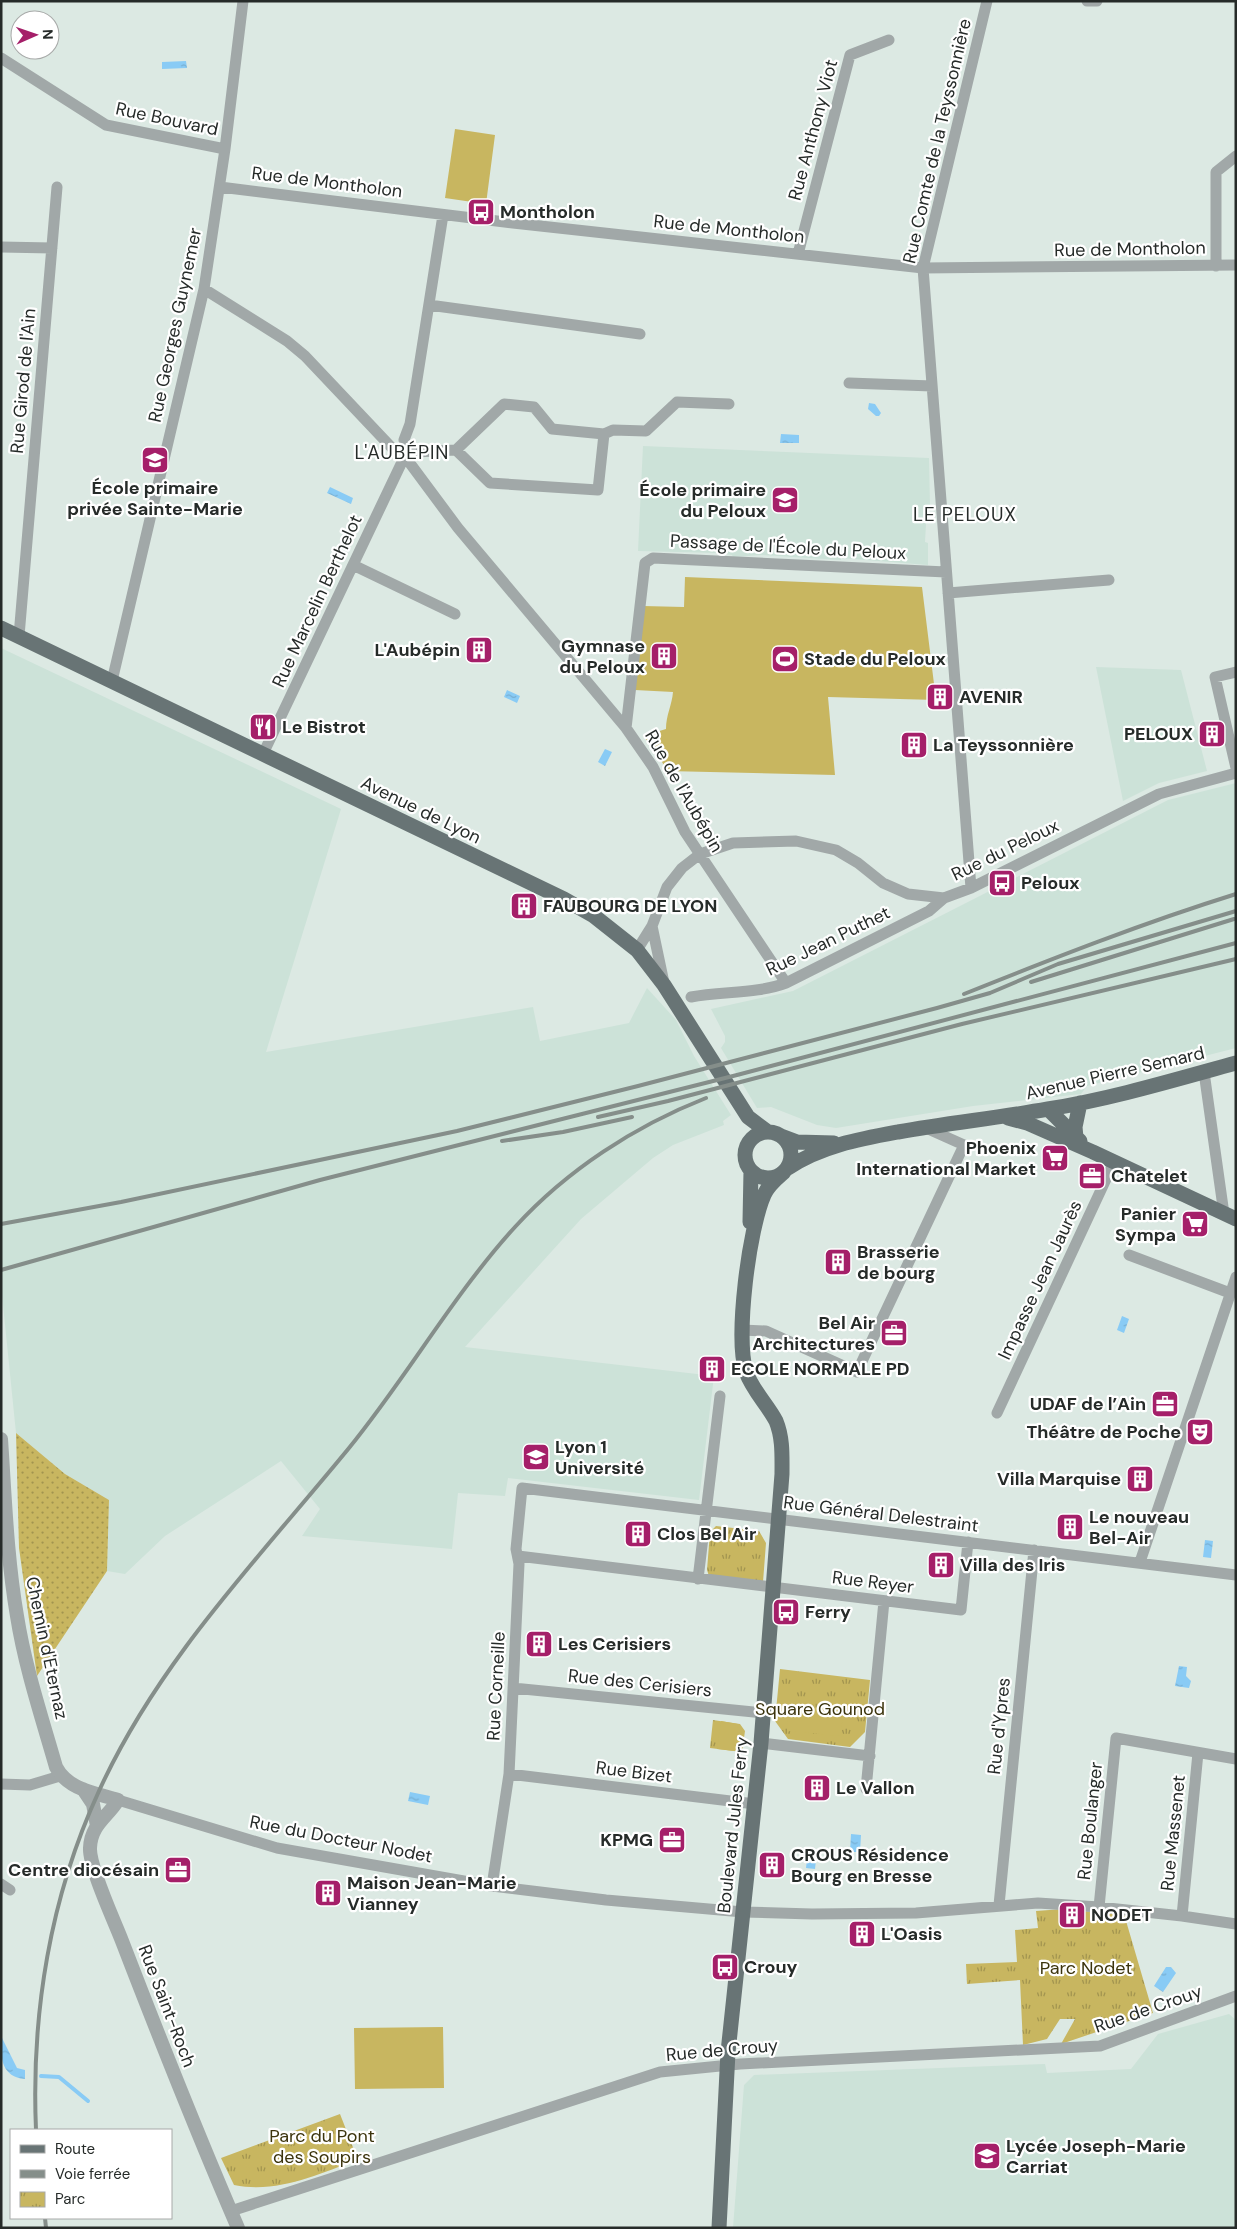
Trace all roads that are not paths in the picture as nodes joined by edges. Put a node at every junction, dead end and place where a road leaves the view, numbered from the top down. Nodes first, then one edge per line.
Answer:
1 (243, 1) edge
2 (987, 1) edge
3 (1086, 1) edge
4 (1097, 1) edge
5 (889, 40) dead end
6 (1, 58) edge
7 (225, 150) junction
8 (1236, 156) edge
9 (57, 187) dead end
10 (220, 187) junction
11 (442, 215) junction
12 (1, 247) edge
13 (52, 248) junction
14 (798, 254) junction
15 (1236, 265) edge
16 (1216, 266) junction
17 (923, 268) junction
18 (204, 289) junction
19 (429, 305) junction
20 (640, 334) dead end
21 (849, 383) dead end
22 (932, 386) junction
23 (729, 404) dead end
24 (604, 434) junction
25 (404, 440) junction
26 (392, 448) junction
27 (456, 450) junction
28 (408, 459) junction
29 (353, 565) junction
30 (946, 572) junction
31 (1109, 580) dead end
32 (948, 593) junction
33 (455, 614) dead end
34 (1, 628) edge
35 (19, 636) junction
36 (1236, 672) edge
37 (112, 681) junction
38 (626, 728) junction
39 (263, 754) junction
40 (1236, 768) edge
41 (1236, 773) edge
42 (700, 854) junction
43 (971, 888) junction
44 (944, 898) junction
45 (652, 926) junction
46 (637, 950) junction
47 (786, 983) junction
48 (664, 985) junction
49 (690, 998) dead end
50 (1236, 1063) edge
51 (1204, 1072) junction
52 (1080, 1103) junction
53 (1048, 1109) junction
54 (1002, 1116) junction
55 (748, 1117) junction
56 (924, 1127) junction
57 (774, 1134) junction
58 (1076, 1138) junction
59 (750, 1141) junction
60 (841, 1143) junction
61 (1093, 1152) junction
62 (1114, 1162) junction
63 (786, 1170) junction
64 (751, 1171) junction
65 (1230, 1217) edge
66 (751, 1240) junction
67 (1129, 1255) dead end
68 (1236, 1277) edge
69 (1230, 1293) junction
70 (742, 1330) junction
71 (720, 1396) dead end
72 (997, 1413) dead end
73 (1, 1439) edge
74 (522, 1488) joint
75 (708, 1510) junction
76 (779, 1520) junction
77 (968, 1542) junction
78 (1034, 1550) junction
79 (518, 1556) junction
80 (1140, 1562) junction
81 (6, 1567) edge
82 (1236, 1575) edge
83 (698, 1579) junction
84 (772, 1588) junction
85 (884, 1602) junction
86 (513, 1688) junction
87 (764, 1714) junction
88 (761, 1743) junction
89 (1198, 1753) junction
90 (870, 1756) junction
91 (1236, 1759) edge
92 (509, 1774) junction
93 (60, 1776) junction
94 (1, 1784) edge
95 (83, 1789) junction
96 (866, 1789) dead end
97 (118, 1800) junction
98 (755, 1804) junction
99 (97, 1826) junction
100 (492, 1886) junction
101 (999, 1905) junction
102 (1099, 1907) junction
103 (743, 1912) junction
104 (1182, 1916) junction
105 (1236, 1924) edge
106 (1234, 2000) edge
107 (728, 2065) junction
108 (231, 2211) junction
109 (238, 2228) edge
110 (719, 2228) edge

1 - 7 street, Rue Georges Guynemer
2 - 17 street, Rue Comte de la Teyssonnière
3 - 4 street
5 - 14 street, Rue Anthony Viot
6 - 7 street, Rue Bouvard
7 - 10 street, Rue Georges Guynemer
8 - 16 street
9 - 13 street, Rue Girod de l'Ain
10 - 11 street, Rue de Montholon
10 - 18 street, Rue Georges Guynemer
11 - 14 street, Rue de Montholon
11 - 19 street
12 - 13 street
13 - 35 street, Rue Girod de l'Ain
14 - 17 street, Rue de Montholon
15 - 16 street, Rue de Montholon
16 - 17 street, Rue de Montholon
17 - 22 street, Rue Comte de la Teyssonnière
18 - 26 street
18 - 37 street, Rue Georges Guynemer
19 - 20 street
19 - 25 street
21 - 22 street
22 - 30 street, Rue Comte de la Teyssonnière
23 - 24 street
24 - 27 street
24 - 27 street
25 - 26 street
25 - 28 street
26 - 28 street
27 - 28 street
28 - 29 street, Rue Marcelin Berthelot
28 - 38 street, Rue de l'Aubépin
29 - 33 street
29 - 39 street, Rue Marcelin Berthelot
30 - 32 street, Rue Comte de la Teyssonnière
30 - 38 street, Passage de l'École du Peloux
31 - 32 street
32 - 43 street, Rue Comte de la Teyssonnière
34 - 35 main road, Avenue de Lyon
35 - 37 main road, Avenue de Lyon
36 - 40 street
37 - 39 main road, Avenue de Lyon
38 - 42 street, Rue de l'Aubépin
39 - 46 main road, Avenue de Lyon
41 - 43 street, Rue du Peloux
42 - 44 street, Rue du Peloux
42 - 45 street, Rue du Peloux
42 - 47 street, Rue de l'Aubépin
43 - 44 street, Rue du Peloux
44 - 47 street, Rue Jean Puthet
45 - 46 street, Rue du Peloux
45 - 48 street
46 - 48 main road, Avenue de Lyon
47 - 49 street, Rue Jean Puthet
48 - 55 main road, Avenue de Lyon
50 - 51 main road, Avenue Pierre Semard
51 - 52 main road, Avenue Pierre Semard
51 - 65 street
52 - 53 main road, Avenue Pierre Semard
52 - 58 main road
53 - 54 main road, Avenue Pierre Semard
53 - 58 main road
54 - 56 main road, Avenue Pierre Semard
54 - 61 main road
55 - 57 main road, Avenue de Lyon
55 - 59 main road, Avenue de Lyon
56 - 60 main road, Avenue Pierre Semard
56 - 70 street
57 - 59 main road
57 - 60 main road
57 - 63 main road
58 - 61 main road
59 - 64 main road
60 - 63 main road
61 - 62 main road
62 - 65 main road
62 - 72 street, Impasse Jean Jaurès
63 - 64 main road
63 - 66 main road, Boulevard Jules Ferry
64 - 66 main road, Boulevard Jules Ferry
66 - 70 main road, Boulevard Jules Ferry
67 - 69 street
68 - 69 street
69 - 80 street
70 - 76 main road, Boulevard Jules Ferry
71 - 75 street
73 - 81 street, Chemin d'Eternaz
74 - 75 street, Rue Général Delestraint
74 - 79 street, Rue Corneille
75 - 76 street, Rue Général Delestraint
75 - 83 street
76 - 77 street, Rue Général Delestraint
76 - 84 main road, Boulevard Jules Ferry
77 - 78 street, Rue Général Delestraint
77 - 85 street, Rue Reyer
78 - 80 street, Rue Général Delestraint
78 - 101 street, Rue d'Ypres
79 - 83 street, Rue Reyer
79 - 86 street, Rue Corneille
80 - 82 street, Rue Général Delestraint
81 - 93 street, Chemin d'Eternaz
83 - 84 street, Rue Reyer
84 - 85 street, Rue Reyer
84 - 87 main road, Boulevard Jules Ferry
85 - 90 street
86 - 87 street, Rue des Cerisiers
86 - 92 street, Rue Corneille
87 - 88 main road, Boulevard Jules Ferry
88 - 90 street
88 - 98 main road, Boulevard Jules Ferry
89 - 91 street
89 - 102 street, Rue Boulanger
89 - 104 street, Rue Massenet
90 - 96 street
92 - 98 street, Rue Bizet
92 - 100 street, Rue Corneille
93 - 94 street
93 - 95 street
95 - 97 street, Rue du Docteur Nodet
95 - 99 street
97 - 99 street, Rue Saint-Roch
97 - 100 street, Rue du Docteur Nodet
98 - 103 main road, Boulevard Jules Ferry
99 - 108 street, Rue Saint-Roch
100 - 103 street, Rue du Docteur Nodet
101 - 102 street, Rue du Docteur Nodet
101 - 103 street, Rue du Docteur Nodet
102 - 104 street, Rue du Docteur Nodet
103 - 107 main road, Boulevard Jules Ferry
104 - 105 street, Rue du Docteur Nodet
106 - 107 street, Rue de Crouy
107 - 108 street, Rue de Crouy
107 - 110 main road, Boulevard Jules Ferry
108 - 109 street, Rue Saint-Roch

